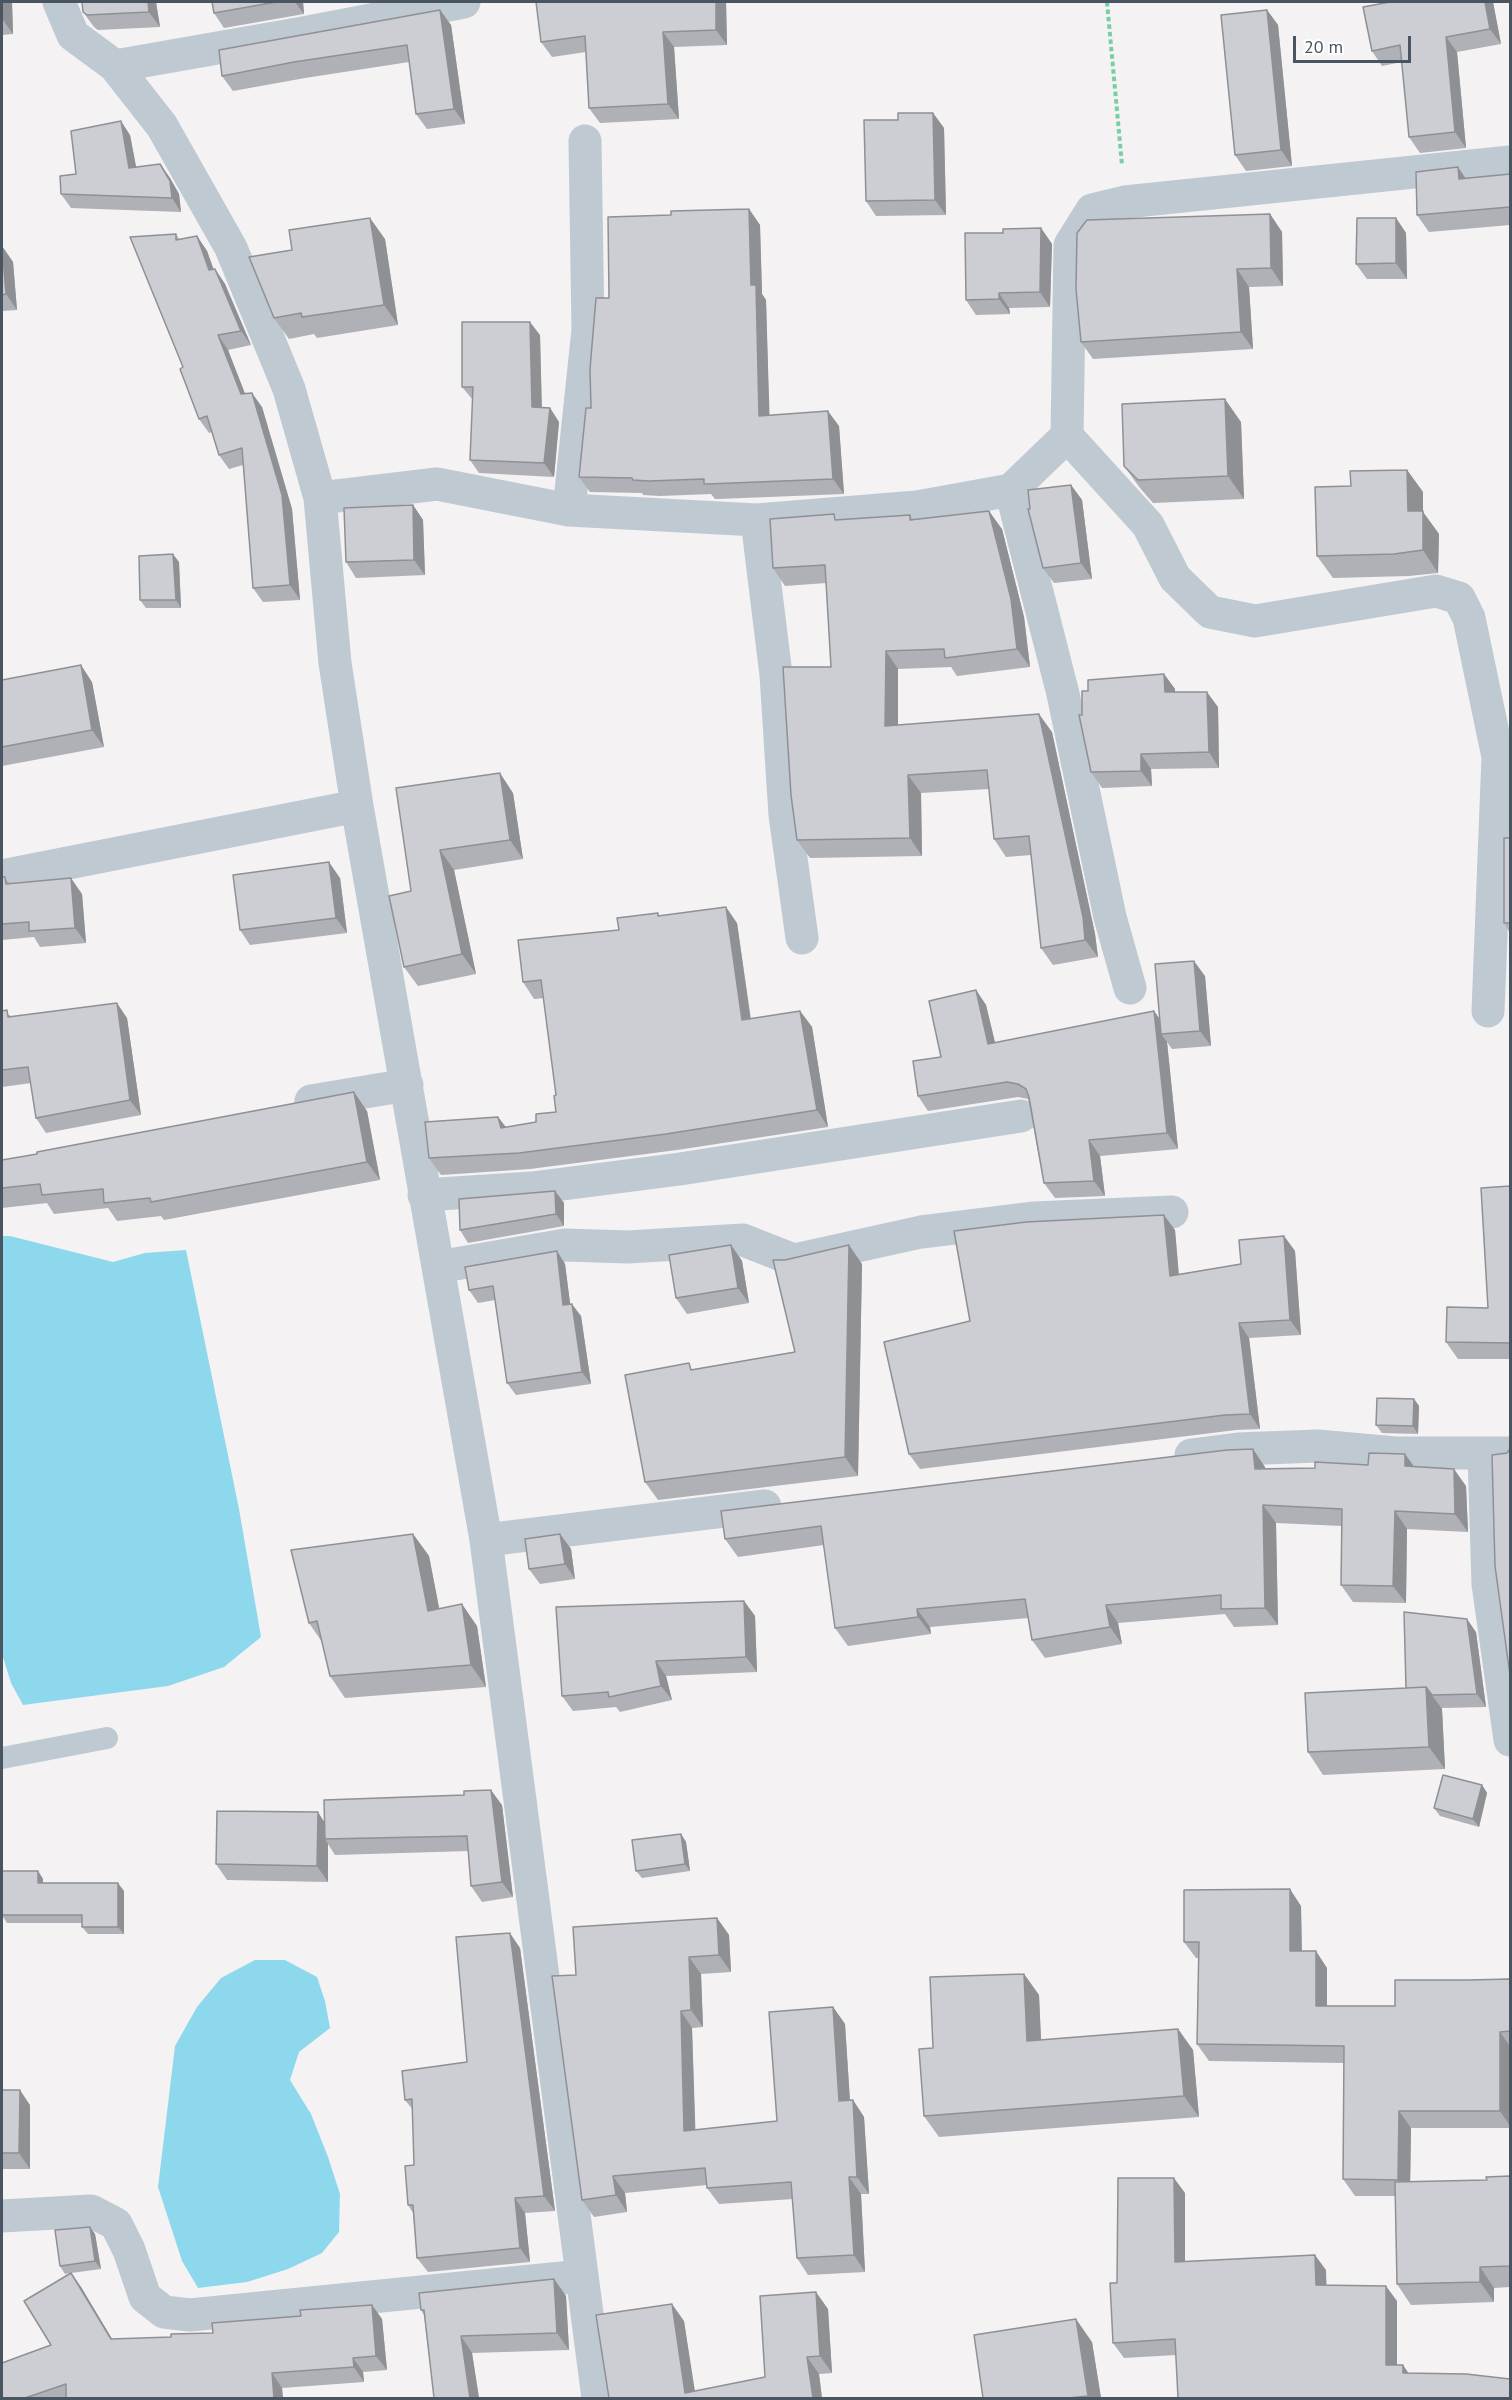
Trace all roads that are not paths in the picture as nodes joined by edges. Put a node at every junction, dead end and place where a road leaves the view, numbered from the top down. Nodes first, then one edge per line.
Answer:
1 (59, 2) edge
2 (464, 2) edge
3 (115, 66) junction
4 (585, 141) dead end
5 (1510, 162) edge
6 (1067, 436) junction
7 (1011, 490) junction
8 (320, 498) junction
9 (569, 510) junction
10 (757, 520) junction
11 (357, 806) junction
12 (2, 876) edge
13 (802, 938) dead end
14 (1130, 988) dead end
15 (1488, 1011) dead end
16 (407, 1085) junction
17 (281, 1107) edge
18 (1021, 1116) dead end
19 (424, 1195) junction
20 (1172, 1212) dead end
21 (438, 1267) junction
22 (1497, 1453) edge
23 (1156, 1459) edge
24 (792, 1503) edge
25 (486, 1540) junction
26 (107, 1738) dead end
27 (1510, 1740) edge
28 (2, 1758) edge
29 (2, 2216) edge
30 (582, 2276) junction
31 (598, 2398) edge

1 - 3 street
2 - 3 street
3 - 8 street
4 - 9 street
5 - 6 street
6 - 7 street
6 - 15 street
7 - 10 street
7 - 14 street
8 - 9 street
8 - 11 street
9 - 10 street
10 - 13 street
11 - 12 street
11 - 16 street
16 - 17 street
16 - 19 street
18 - 19 street
19 - 21 street
20 - 21 street
21 - 25 street
22 - 23 street
22 - 27 street
24 - 25 street
25 - 30 street
26 - 28 lane
29 - 30 street
30 - 31 street

